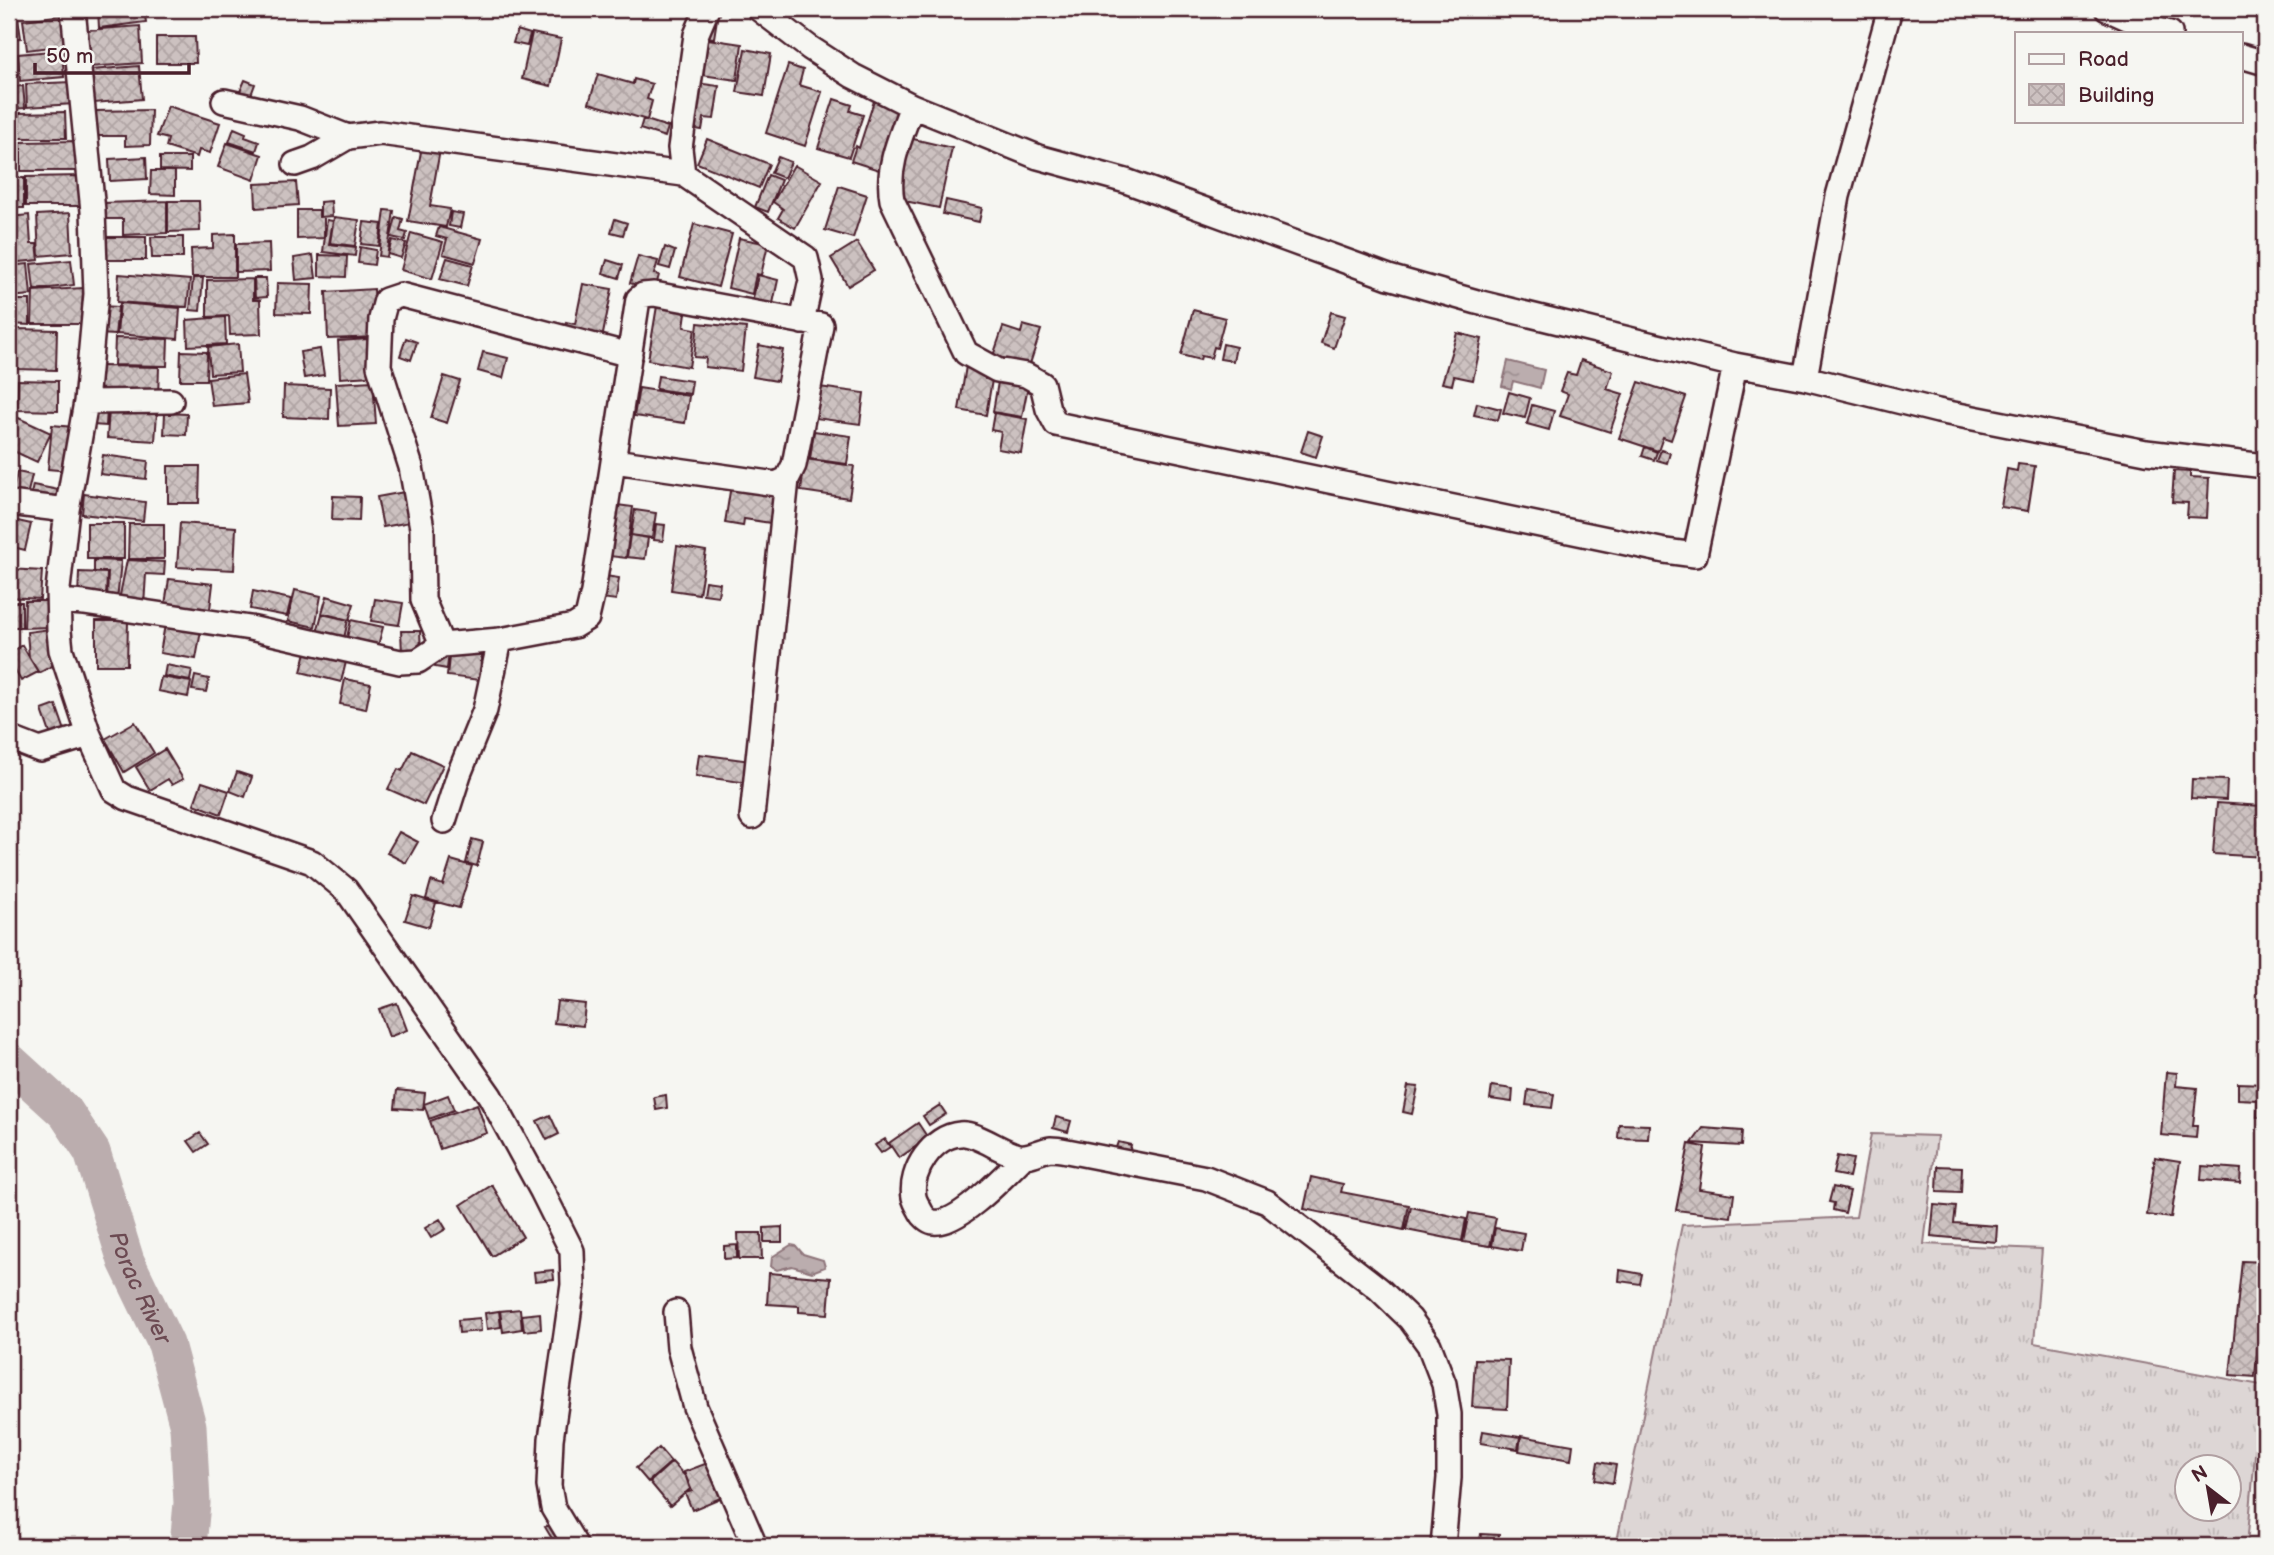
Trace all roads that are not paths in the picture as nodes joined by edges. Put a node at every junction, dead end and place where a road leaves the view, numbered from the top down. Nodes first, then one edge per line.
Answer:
1 (73, 9) edge
2 (708, 9) edge
3 (1890, 9) edge
4 (2107, 9) edge
5 (768, 15) edge
6 (2166, 32) edge
7 (2242, 55) edge
8 (2265, 63) edge
9 (224, 101) dead end
10 (912, 106) junction
11 (348, 137) junction
12 (295, 164) dead end
13 (683, 174) junction
14 (802, 322) junction
15 (630, 355) junction
16 (1735, 365) junction
17 (1805, 378) junction
18 (171, 401) dead end
19 (86, 402) junction
20 (614, 461) junction
21 (2265, 466) edge
22 (787, 479) junction
23 (9, 503) edge
24 (67, 510) junction
25 (59, 601) junction
26 (500, 640) junction
27 (442, 645) junction
28 (89, 735) junction
29 (9, 738) edge
30 (752, 817) dead end
31 (443, 821) dead end
32 (1023, 1157) junction
33 (676, 1312) dead end
34 (576, 1546) edge
35 (755, 1546) edge
36 (1443, 1546) edge

1 - 19 street
2 - 13 street
3 - 17 street
4 - 6 street
5 - 10 street
7 - 8 street
9 - 11 street
10 - 16 street
10 - 16 street
11 - 12 street
11 - 13 street
13 - 14 street
14 - 15 street
14 - 22 street
15 - 20 street
15 - 27 street
16 - 17 street
17 - 21 street
18 - 19 street
19 - 24 street
20 - 22 street
20 - 26 street
22 - 30 street
23 - 24 street
24 - 25 street
25 - 27 street
25 - 28 street
26 - 27 street
26 - 31 street
28 - 29 street
28 - 34 street
32 - 32 street
32 - 36 street
33 - 35 street

